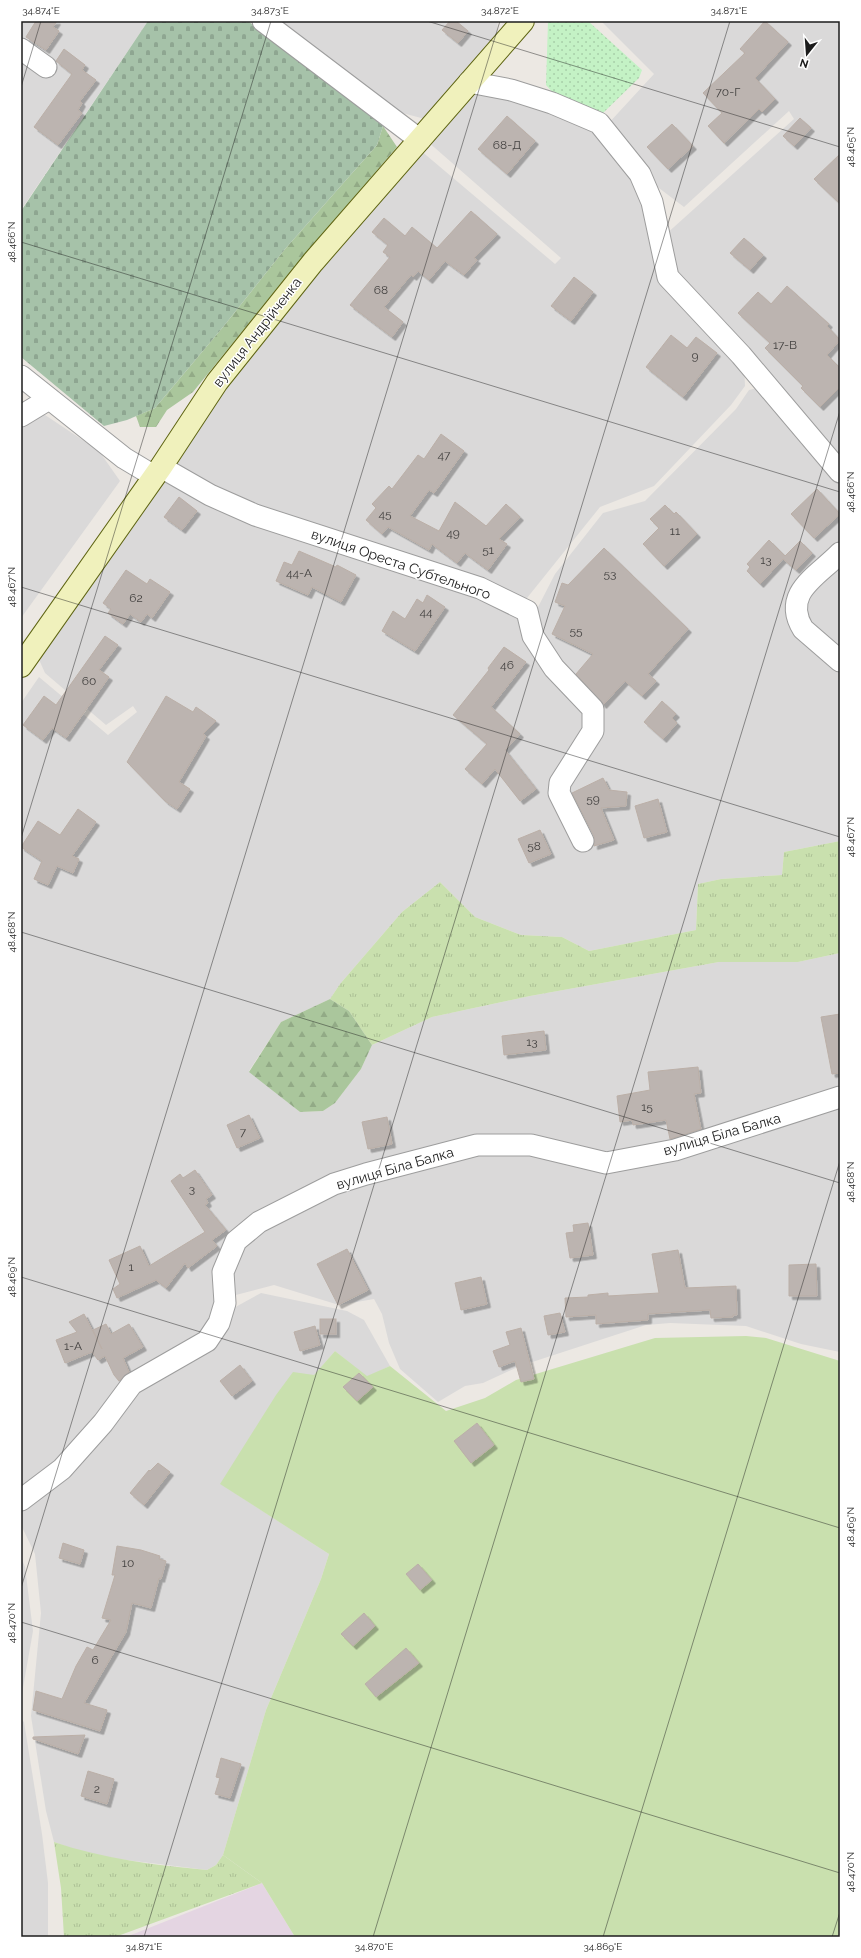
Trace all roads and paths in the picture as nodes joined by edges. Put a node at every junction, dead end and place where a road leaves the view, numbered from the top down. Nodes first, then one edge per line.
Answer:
1 (263, 21) edge
2 (523, 21) edge
3 (21, 49) edge
4 (46, 67) dead end
5 (469, 82) junction
6 (420, 140) junction
7 (21, 376) edge
8 (48, 399) junction
9 (21, 416) edge
10 (158, 472) junction
11 (840, 472) edge
12 (840, 553) edge
13 (840, 661) edge
14 (21, 666) edge
15 (583, 841) dead end
16 (840, 1097) edge
17 (21, 1500) edge

1 - 6 street
2 - 5 street, вулиця Андрійченка
3 - 4 street
5 - 6 street, вулиця Андрійченка
5 - 11 street
6 - 10 street, вулиця Андрійченка
7 - 8 street, вулиця Ореста Субтельного
8 - 9 street
8 - 10 street, вулиця Ореста Субтельного
10 - 14 street, вулиця Андрійченка
10 - 15 street, вулиця Ореста Субтельного
12 - 13 street
16 - 17 street, вулиця Біла Балка

